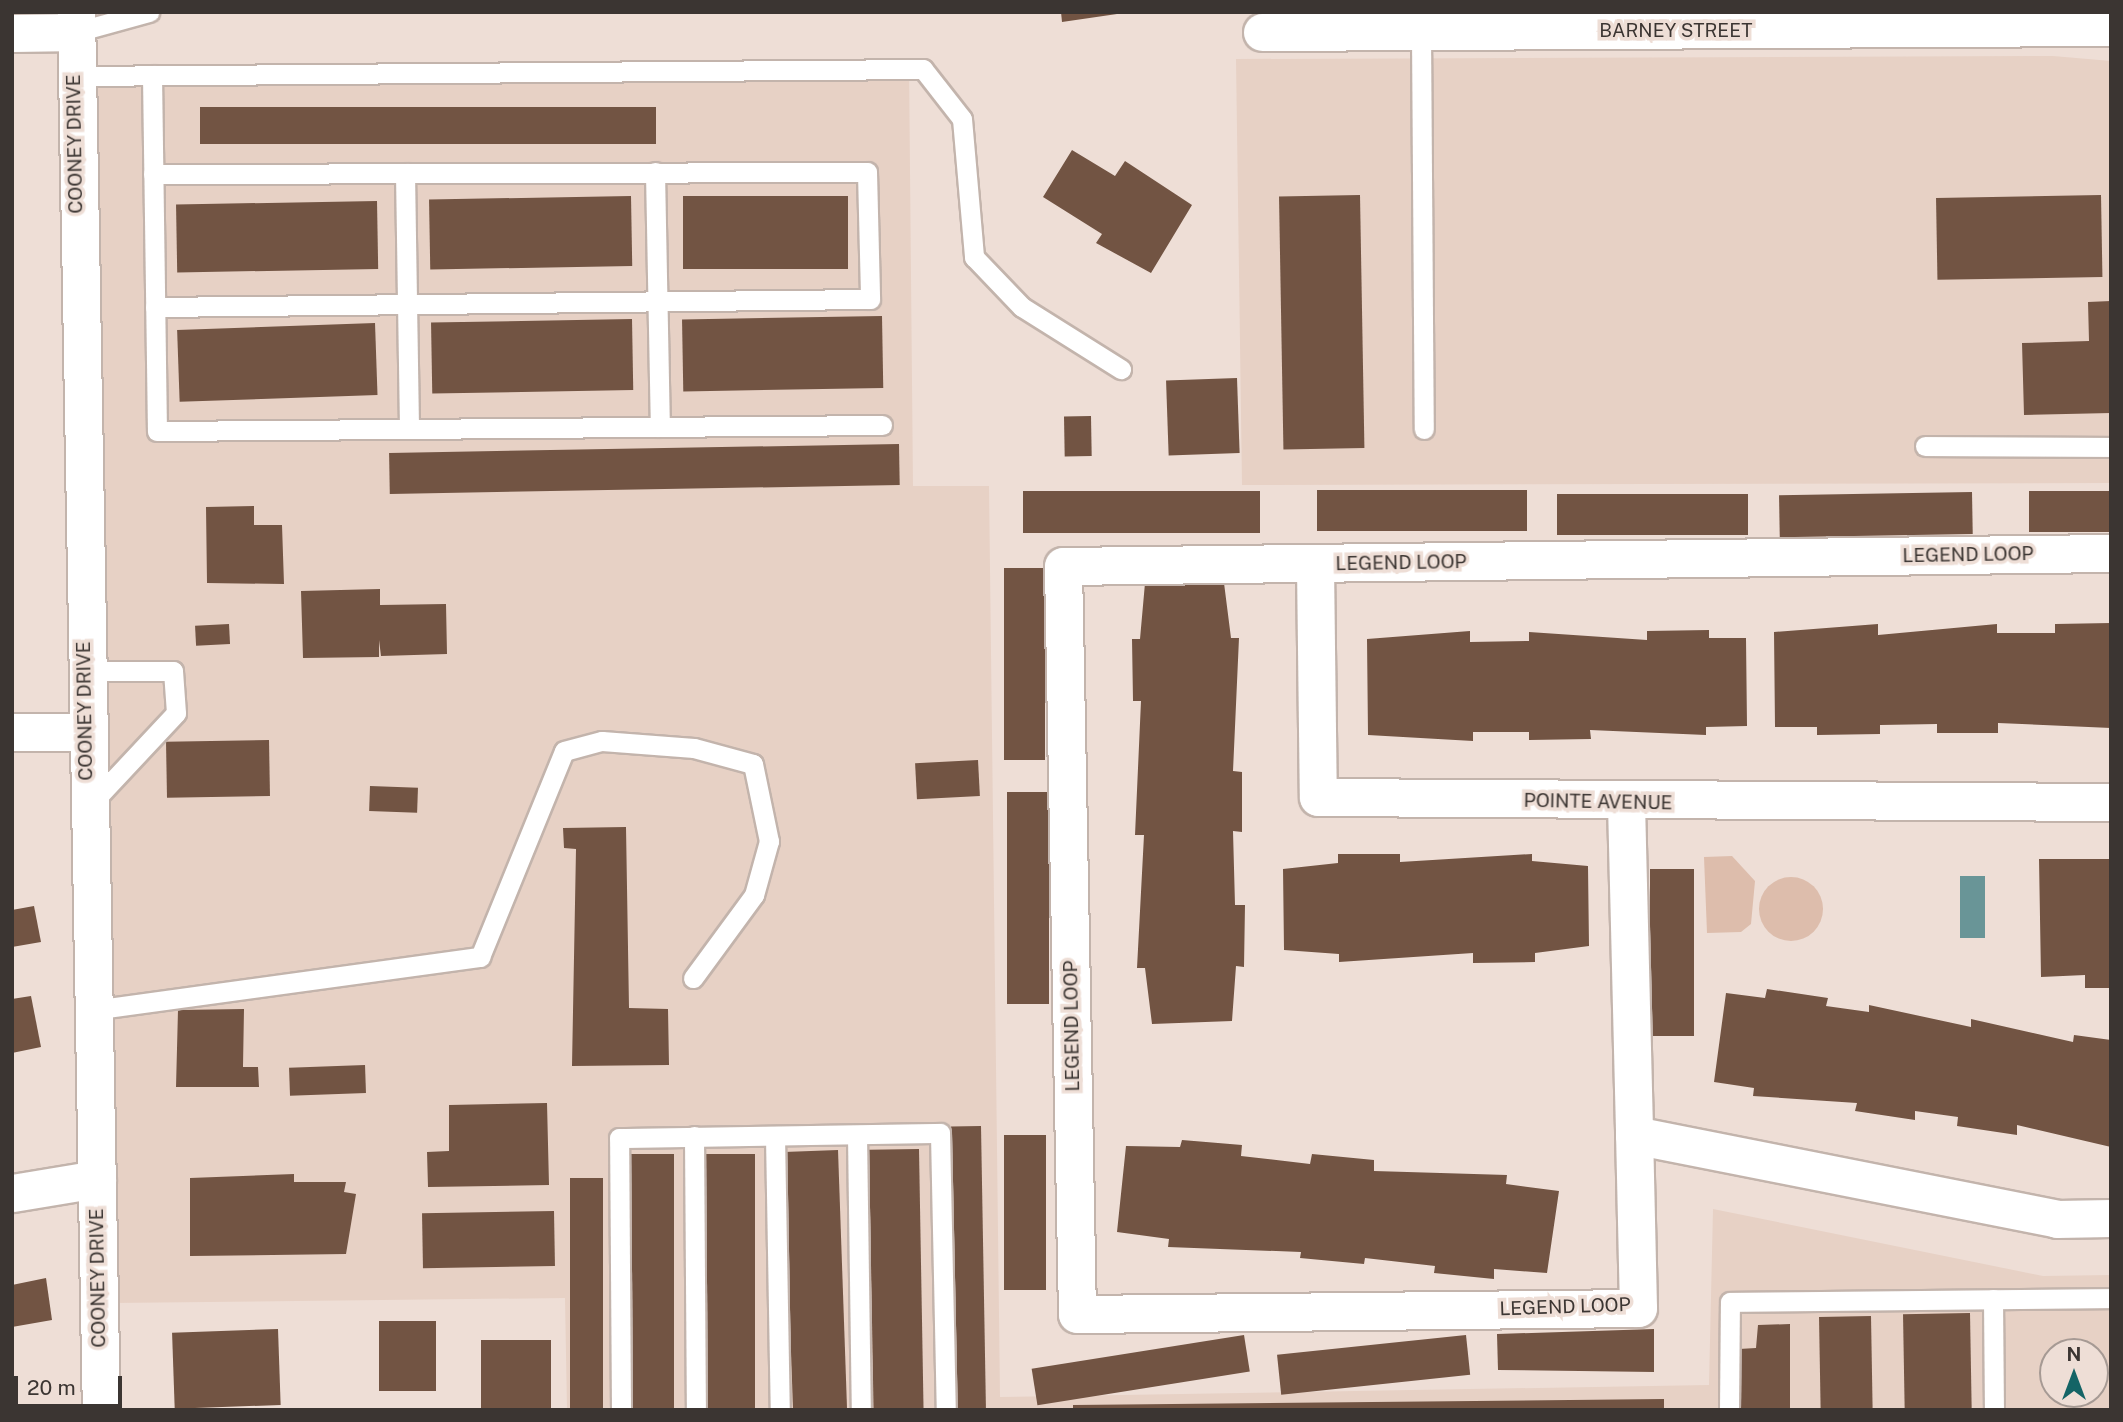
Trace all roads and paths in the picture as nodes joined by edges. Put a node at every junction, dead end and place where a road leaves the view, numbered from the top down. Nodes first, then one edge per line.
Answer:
1 (149, 12) edge
2 (76, 22) edge
3 (1533, 22) edge
4 (2104, 30) edge
5 (1262, 32) dead end
6 (1420, 32) junction
7 (12, 33) edge
8 (152, 75) junction
9 (74, 76) junction
10 (405, 173) junction
11 (655, 173) junction
12 (153, 174) junction
13 (657, 302) junction
14 (407, 304) junction
15 (155, 307) junction
16 (1121, 369) dead end
17 (882, 425) dead end
18 (660, 427) junction
19 (409, 429) junction
20 (1424, 429) dead end
21 (1925, 446) dead end
22 (2111, 447) edge
23 (2111, 552) edge
24 (1315, 565) junction
25 (84, 671) junction
26 (12, 732) edge
27 (85, 732) junction
28 (2111, 802) edge
29 (1626, 803) junction
30 (87, 808) junction
31 (693, 978) dead end
32 (92, 1010) junction
33 (857, 1135) junction
34 (1634, 1135) junction
35 (694, 1136) junction
36 (775, 1136) junction
37 (97, 1180) junction
38 (12, 1193) edge
39 (2111, 1218) edge
40 (2111, 1298) edge
41 (1993, 1299) junction
42 (101, 1410) edge
43 (621, 1410) edge
44 (696, 1410) edge
45 (780, 1410) edge
46 (862, 1410) edge
47 (946, 1410) edge
48 (1729, 1410) edge
49 (1994, 1410) edge

1 - 2 lane
2 - 7 street
2 - 9 street, COONEY DRIVE
3 - 4 street, BARNEY STREET
3 - 6 street, BARNEY STREET
5 - 6 street, BARNEY STREET
6 - 20 lane
8 - 9 lane
8 - 12 lane
8 - 16 lane
9 - 25 street, COONEY DRIVE
10 - 11 lane
10 - 12 lane
10 - 14 lane
11 - 13 lane
11 - 13 lane
12 - 15 lane
13 - 14 lane
13 - 18 lane
14 - 15 lane
14 - 19 lane
15 - 19 lane
17 - 18 lane
18 - 19 lane
21 - 22 lane
23 - 24 street, LEGEND LOOP
24 - 29 street, POINTE AVENUE
24 - 34 street, LEGEND LOOP
25 - 27 street, COONEY DRIVE
25 - 30 lane
26 - 27 street
27 - 30 street, COONEY DRIVE
28 - 29 street, POINTE AVENUE
29 - 34 street
30 - 32 street, COONEY DRIVE
31 - 32 lane
32 - 37 street, COONEY DRIVE
33 - 36 lane
33 - 46 lane
33 - 47 lane
34 - 39 street
35 - 36 lane
35 - 43 lane
35 - 44 lane
36 - 45 lane
37 - 38 street
37 - 42 street, COONEY DRIVE
40 - 41 lane
41 - 48 lane
41 - 49 lane

